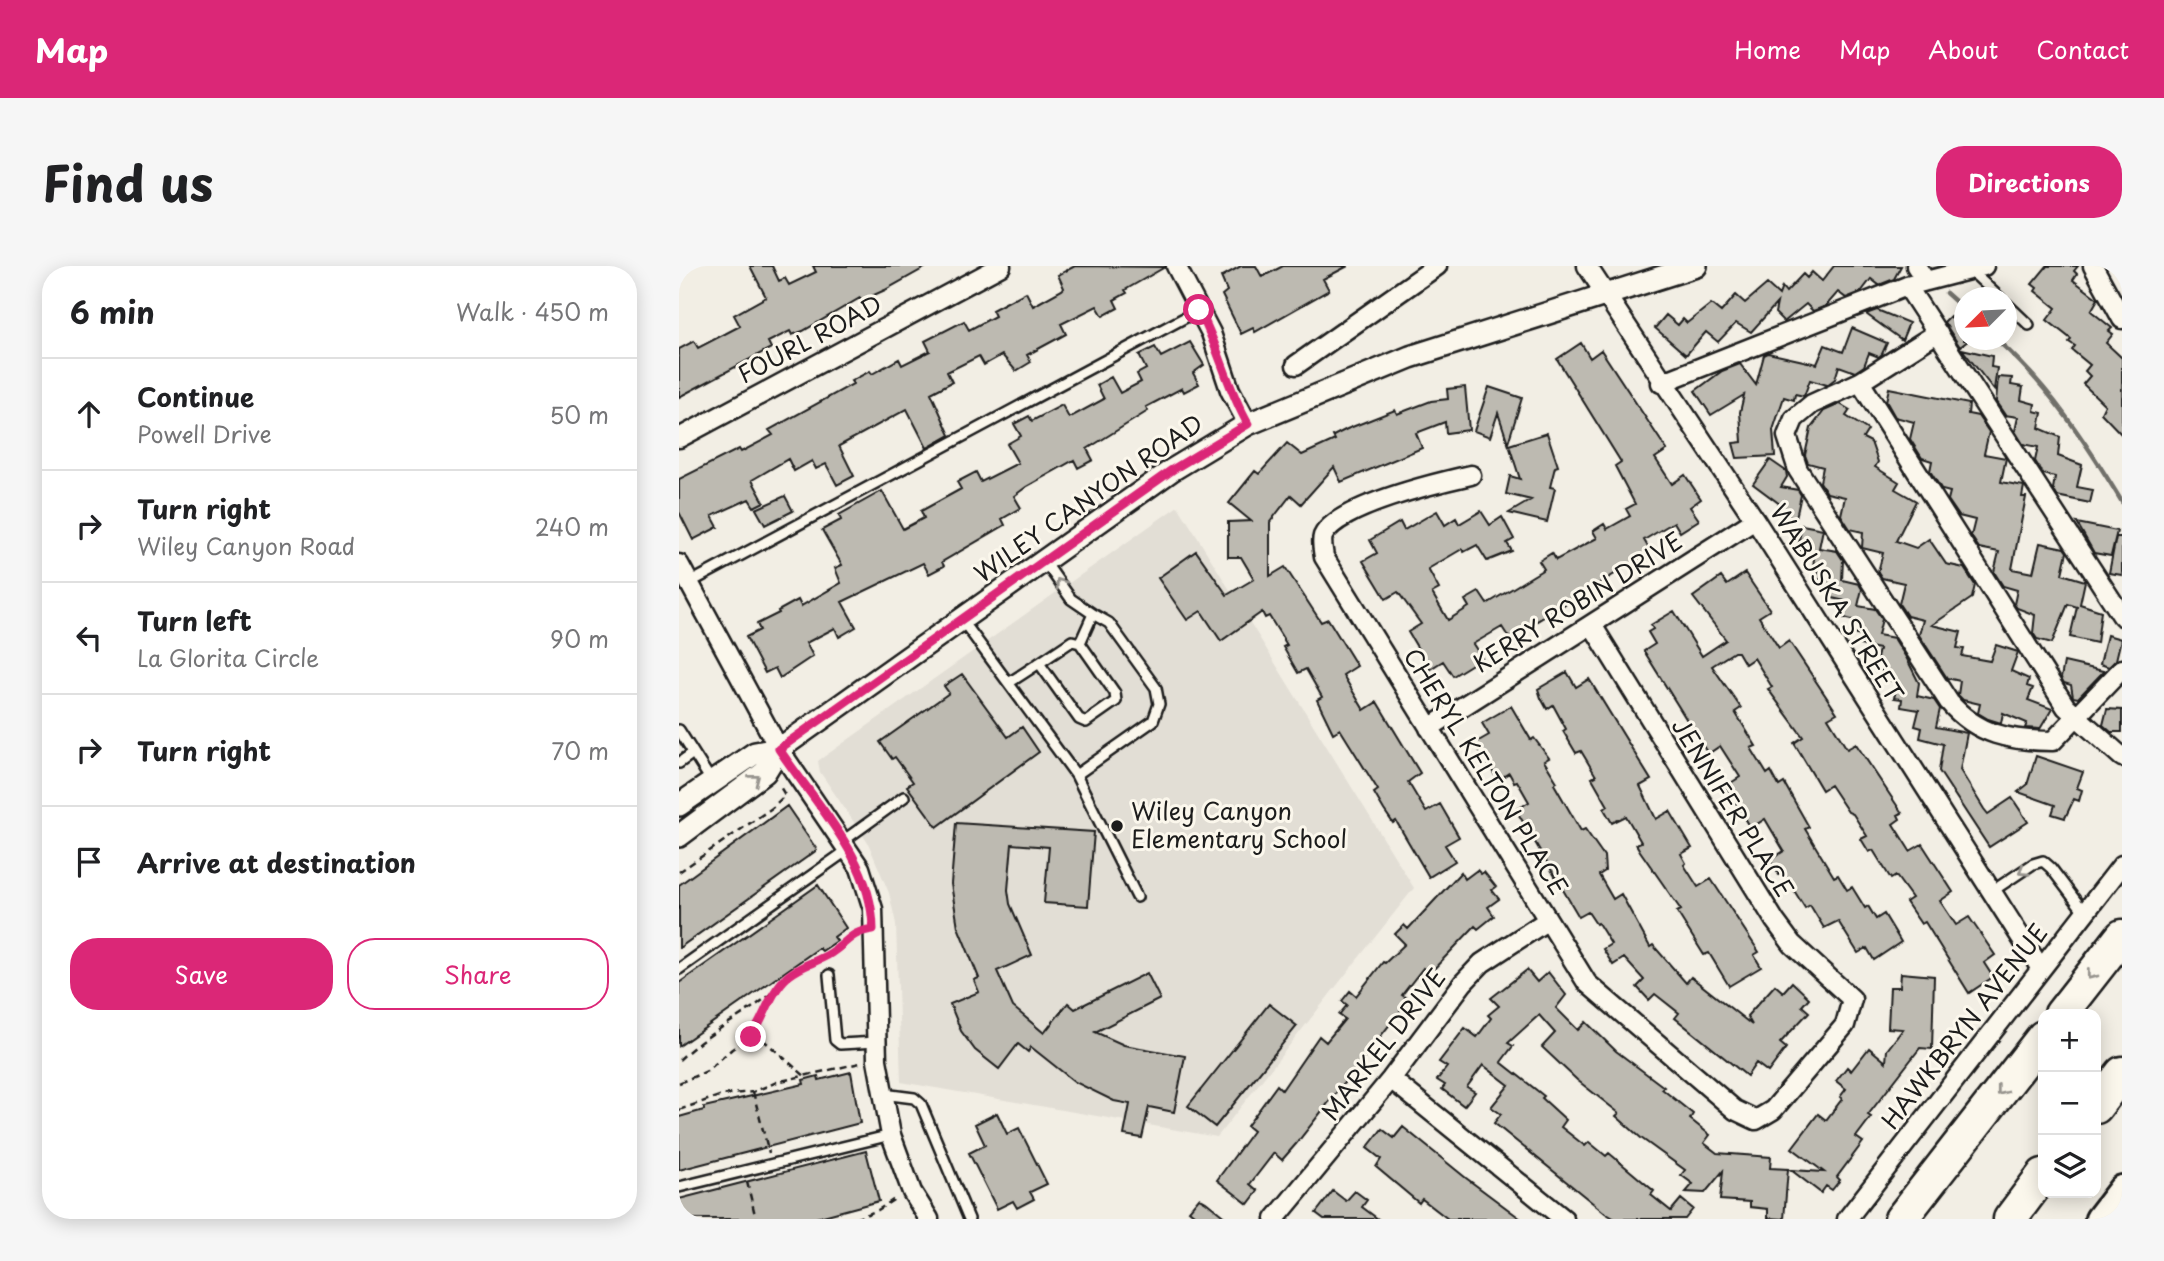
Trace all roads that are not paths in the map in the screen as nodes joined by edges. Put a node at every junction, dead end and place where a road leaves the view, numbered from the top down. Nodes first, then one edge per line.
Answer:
1 (1000, 266) edge
2 (1176, 266) edge
3 (1437, 266) edge
4 (1587, 266) edge
5 (1696, 266) edge
6 (2093, 266) edge
7 (1977, 268) edge
8 (1921, 274) edge
9 (1907, 286) junction
10 (1992, 287) edge
11 (1606, 295) junction
12 (1199, 310) junction
13 (2017, 314) edge
14 (2122, 319) edge
15 (2029, 325) dead end
16 (1937, 332) junction
17 (1296, 365) dead end
18 (1860, 382) junction
19 (1661, 383) junction
20 (1248, 424) junction
21 (679, 438) edge
22 (1471, 475) dead end
23 (1755, 520) junction
24 (1043, 560) junction
25 (679, 564) edge
26 (689, 583) junction
27 (1093, 614) junction
28 (2122, 616) edge
29 (962, 620) junction
30 (1592, 625) junction
31 (1080, 643) junction
32 (1039, 663) junction
33 (2122, 668) edge
34 (1010, 682) junction
35 (2078, 717) junction
36 (1429, 728) junction
37 (679, 730) edge
38 (779, 749) junction
39 (693, 753) junction
40 (2122, 757) edge
41 (679, 762) edge
42 (1076, 775) junction
43 (712, 782) junction
44 (904, 797) dead end
45 (725, 802) junction
46 (679, 805) edge
47 (681, 829) edge
48 (846, 845) junction
49 (2122, 865) edge
50 (1990, 892) junction
51 (1137, 897) dead end
52 (2085, 913) junction
53 (1548, 920) junction
54 (2122, 936) edge
55 (2041, 969) junction
56 (679, 970) edge
57 (829, 975) dead end
58 (2065, 1009) edge
59 (2038, 1043) edge
60 (877, 1051) junction
61 (2122, 1073) edge
62 (1391, 1079) junction
63 (883, 1094) junction
64 (2101, 1100) edge
65 (1756, 1120) joint
66 (891, 1135) junction
67 (2038, 1182) edge
68 (679, 1187) edge
69 (2122, 1189) edge
70 (929, 1219) edge
71 (969, 1219) edge
72 (1275, 1219) edge
73 (1564, 1219) edge
74 (1847, 1219) edge
75 (1902, 1219) edge
76 (2010, 1219) edge
77 (2099, 1219) edge

1 - 21 street, FOURL ROAD
2 - 12 street
3 - 17 street
4 - 11 street, WABUSKA STREET
5 - 11 street, WILEY CANYON ROAD
6 - 14 street
7 - 8 street
7 - 10 lane
8 - 9 street
9 - 16 street
9 - 19 street
11 - 19 street, WABUSKA STREET
11 - 20 street, WILEY CANYON ROAD
12 - 20 street
12 - 26 lane
13 - 15 lane
16 - 18 street
16 - 28 street
18 - 35 street
18 - 35 street
19 - 23 street, WABUSKA STREET
20 - 24 street, WILEY CANYON ROAD
22 - 36 street, CHERYL KELTON PLACE
23 - 30 street, KERRY ROBIN DRIVE
23 - 50 street, WABUSKA STREET
27 -> 24 lane
24 - 29 street, WILEY CANYON ROAD
25 - 26 street
26 - 38 street
27 - 31 lane
27 - 42 lane
29 - 34 lane
29 - 38 street, WILEY CANYON ROAD
30 - 36 street, KERRY ROBIN DRIVE
30 - 65 street, JENNIFER PLACE
31 - 32 lane
31 - 32 lane
32 - 34 lane
33 - 35 street
34 - 42 lane
35 - 40 street
36 - 53 street, CHERYL KELTON PLACE
37 - 39 lane
38 - 43 street, WILEY CANYON ROAD
45 -> 38 street, WILEY CANYON ROAD
38 - 48 street
39 - 41 lane
39 - 43 lane
42 - 51 lane
43 - 45 street
43 - 46 street, WILEY CANYON ROAD
44 - 48 lane
45 - 47 street, WILEY CANYON ROAD
48 - 56 lane
48 - 60 street
49 - 52 street, HAWKBRYN AVENUE
52 -> 50 lane
50 - 55 street, WABUSKA STREET
52 - 55 street, HAWKBRYN AVENUE
53 - 62 street, MARKEL DRIVE
53 - 65 street, CHERYL KELTON PLACE
54 -> 58 highway
55 - 74 street, HAWKBRYN AVENUE
57 - 60 lane
59 -> 75 highway
60 - 63 street
61 - 64 highway
62 - 72 street, MARKEL DRIVE
62 - 73 street
63 - 66 street
63 - 71 lane
66 - 68 lane
66 - 70 street
67 - 76 highway
69 - 77 main road

